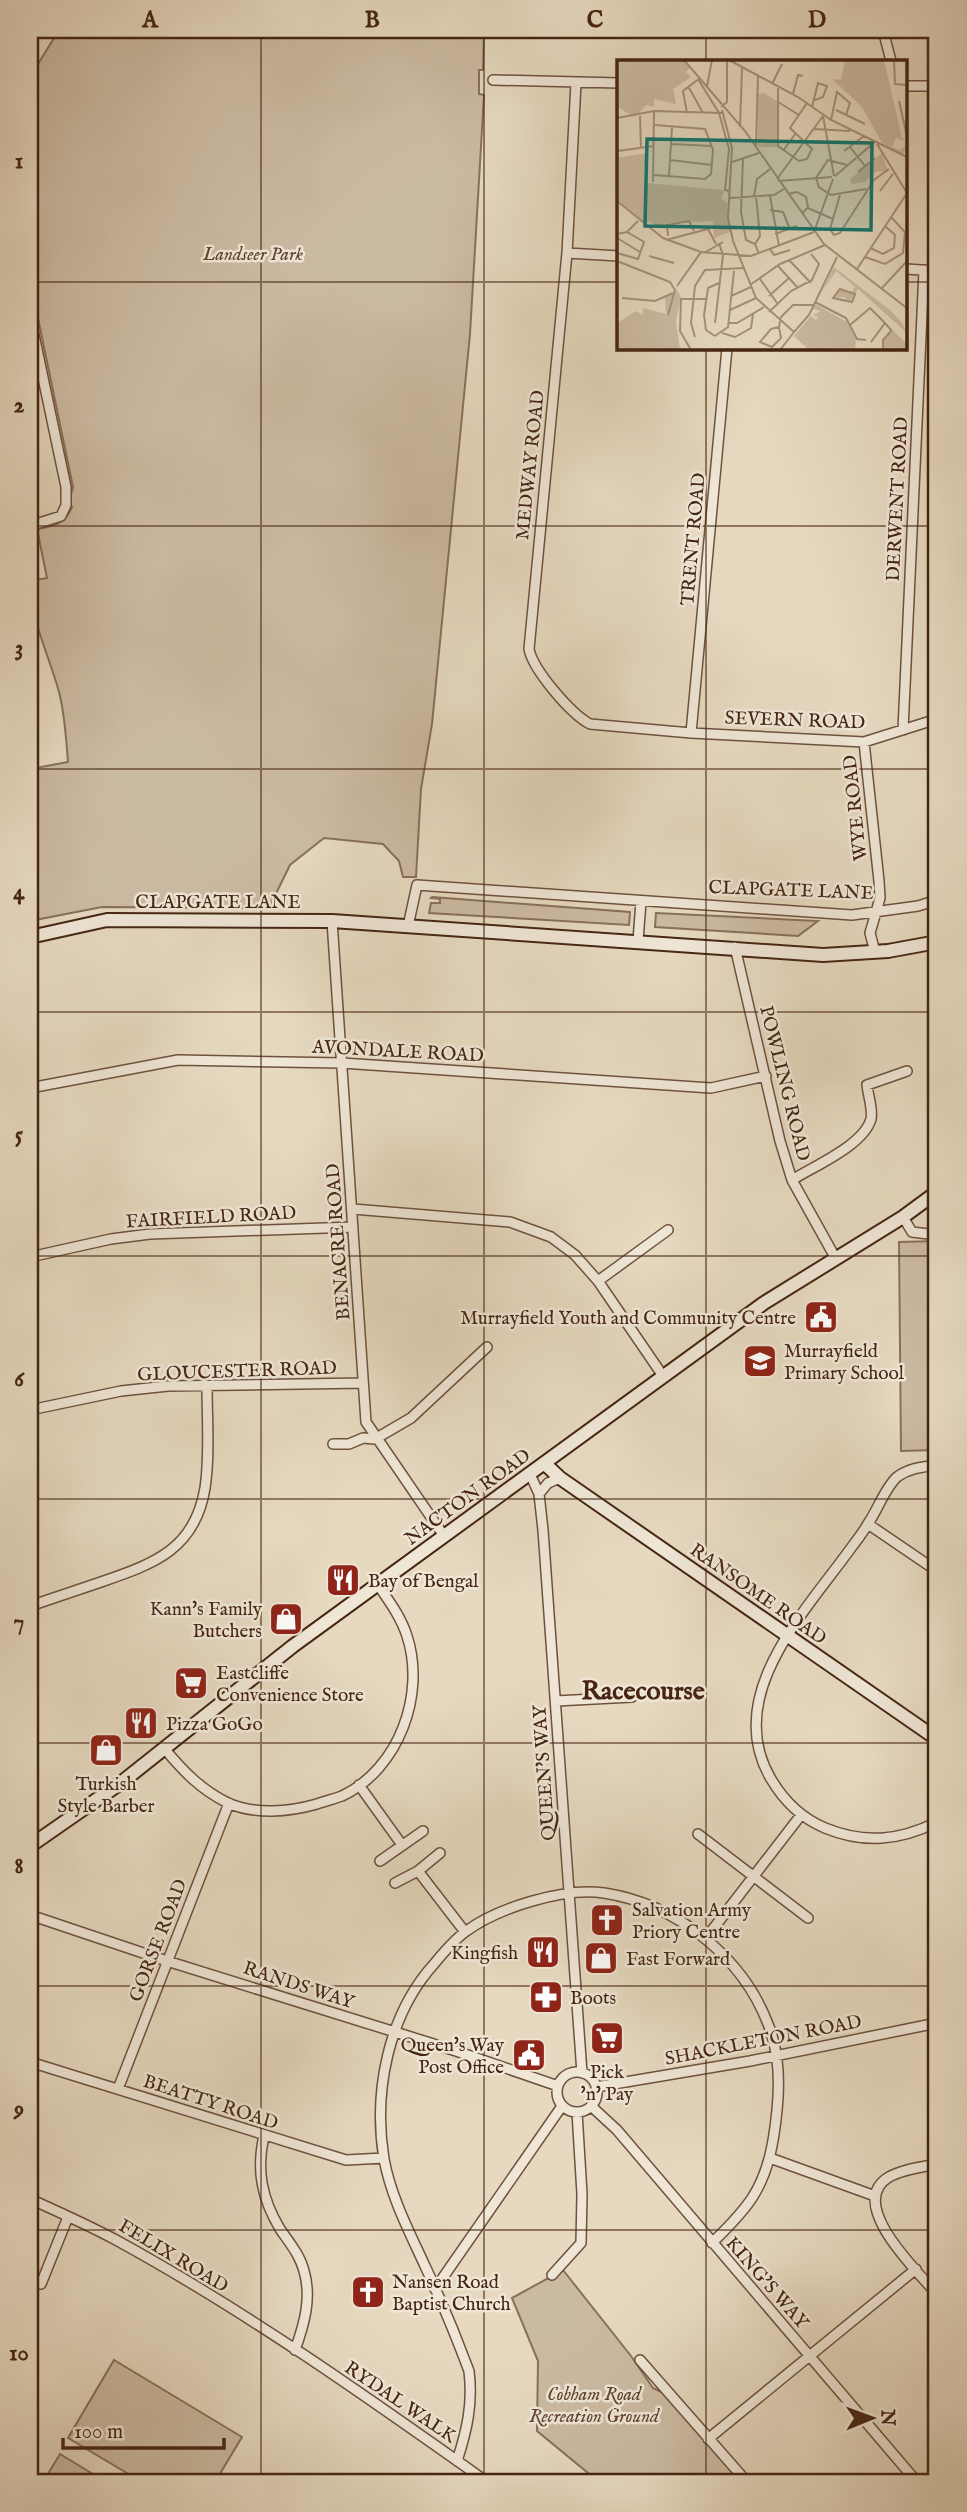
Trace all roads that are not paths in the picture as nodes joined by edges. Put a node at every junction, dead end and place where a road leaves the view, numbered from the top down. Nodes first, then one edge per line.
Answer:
1 (883, 30) edge
2 (891, 60) edge
3 (493, 80) dead end
4 (576, 83) junction
5 (617, 83) edge
6 (908, 86) edge
7 (937, 86) edge
8 (567, 253) junction
9 (617, 256) edge
10 (908, 269) edge
11 (924, 270) junction
12 (937, 271) edge
13 (30, 316) edge
14 (727, 350) edge
15 (30, 526) edge
16 (937, 719) edge
17 (903, 730) junction
18 (691, 733) junction
19 (864, 742) junction
20 (937, 900) edge
21 (642, 901) junction
22 (876, 913) junction
23 (332, 921) junction
24 (408, 926) junction
25 (30, 937) edge
26 (638, 942) junction
27 (937, 942) edge
28 (735, 947) junction
29 (874, 952) junction
30 (342, 1063) junction
31 (906, 1071) dead end
32 (766, 1076) junction
33 (30, 1088) edge
34 (792, 1180) junction
35 (937, 1192) edge
36 (352, 1209) junction
37 (903, 1217) junction
38 (353, 1227) junction
39 (668, 1230) dead end
40 (937, 1235) edge
41 (30, 1257) edge
42 (836, 1259) junction
43 (598, 1281) junction
44 (487, 1347) dead end
45 (663, 1376) junction
46 (363, 1383) junction
47 (207, 1386) junction
48 (30, 1410) edge
49 (375, 1439) junction
50 (333, 1444) dead end
51 (544, 1463) junction
52 (937, 1466) edge
53 (530, 1474) junction
54 (560, 1478) junction
55 (539, 1494) junction
56 (869, 1524) junction
57 (444, 1536) junction
58 (937, 1570) edge
59 (378, 1585) junction
60 (30, 1606) edge
61 (788, 1636) junction
62 (632, 1697) dead end
63 (556, 1702) junction
64 (937, 1739) edge
65 (164, 1748) junction
66 (359, 1785) junction
67 (229, 1803) junction
68 (801, 1815) junction
69 (937, 1822) edge
70 (423, 1831) dead end
71 (698, 1834) dead end
72 (402, 1845) junction
73 (30, 1846) edge
74 (440, 1853) dead end
75 (380, 1861) dead end
76 (418, 1871) junction
77 (754, 1876) junction
78 (394, 1883) dead end
79 (568, 1892) junction
80 (30, 1915) edge
81 (808, 1918) dead end
82 (465, 1932) junction
83 (705, 1938) junction
84 (167, 1961) junction
85 (937, 2023) edge
86 (394, 2033) junction
87 (776, 2056) junction
88 (30, 2062) edge
89 (582, 2073) junction
90 (558, 2086) junction
91 (596, 2087) junction
92 (118, 2090) junction
93 (562, 2106) junction
94 (591, 2106) junction
95 (577, 2112) junction
96 (264, 2136) junction
97 (384, 2158) junction
98 (770, 2158) junction
99 (937, 2164) edge
100 (875, 2196) junction
101 (30, 2199) edge
102 (68, 2217) junction
103 (712, 2243) junction
104 (916, 2269) junction
105 (552, 2275) dead end
106 (41, 2284) dead end
107 (435, 2289) junction
108 (937, 2294) edge
109 (295, 2350) junction
110 (811, 2357) junction
111 (640, 2360) dead end
112 (708, 2439) junction
113 (457, 2461) junction
114 (487, 2482) edge
115 (747, 2482) edge
116 (917, 2482) edge

1 - 2 street
3 - 4 street
4 - 5 street
4 - 8 street, MEDWAY ROAD
6 - 7 street
8 - 9 street
8 - 18 street, MEDWAY ROAD
10 - 11 street
11 - 12 street
11 - 17 street, DERWENT ROAD
13 - 15 street
14 - 18 street, TRENT ROAD
16 - 17 street, SEVERN ROAD
17 - 19 street, SEVERN ROAD
18 - 19 street, SEVERN ROAD
19 - 22 street, WYE ROAD
20 - 22 street, CLAPGATE LANE
21 - 22 street, CLAPGATE LANE
21 - 24 street, CLAPGATE LANE
21 - 26 street
22 - 29 street, WYE ROAD
23 - 24 street, CLAPGATE LANE
23 - 25 street, CLAPGATE LANE
23 - 30 street, BENACRE ROAD
24 - 26 street, CLAPGATE LANE
26 - 28 street, CLAPGATE LANE
27 - 29 street, CLAPGATE LANE
28 - 29 street, CLAPGATE LANE
28 - 32 street, POWLING ROAD
30 - 32 street, AVONDALE ROAD
30 - 33 street, AVONDALE ROAD
30 - 36 street, BENACRE ROAD
31 - 34 street
32 - 34 street, POWLING ROAD
34 - 42 street, POWLING ROAD
35 - 37 street, NACTON ROAD
36 - 38 street, BENACRE ROAD
36 - 43 street
37 - 40 street
37 - 42 street, NACTON ROAD
38 - 41 street, FAIRFIELD ROAD
38 - 46 street, BENACRE ROAD
39 - 43 street
42 - 45 street, NACTON ROAD
43 - 45 street
44 - 49 street
45 - 51 street, NACTON ROAD
46 - 47 street, GLOUCESTER ROAD
46 - 49 street, BENACRE ROAD
47 - 48 street, GLOUCESTER ROAD
47 - 60 street
49 - 50 street
49 - 57 street, BENACRE ROAD
51 - 53 street, NACTON ROAD
51 - 54 street, RANSOME ROAD
52 - 56 street
53 - 55 street, QUEEN'S WAY
53 - 57 street, NACTON ROAD
54 - 55 street
54 - 61 street, RANSOME ROAD
55 - 63 street, QUEEN'S WAY
56 - 58 street
56 - 61 street
57 - 59 street, NACTON ROAD
59 - 65 street, NACTON ROAD
59 - 66 street
61 - 64 street, RANSOME ROAD
61 - 68 street
62 - 63 street
63 - 79 street, QUEEN'S WAY
65 - 67 street
65 - 73 street, NACTON ROAD
66 - 67 street
66 - 72 street
67 - 84 street, GORSE ROAD
68 - 69 street
68 - 77 street
70 - 72 street
71 - 77 street
72 - 75 street
74 - 76 street
76 - 78 street
76 - 82 street
77 - 81 street
77 - 83 street
79 - 82 street
79 - 83 street
79 - 89 street, QUEEN'S WAY
80 - 84 street, RANDS WAY
82 - 86 street
83 - 87 street
84 - 86 street, RANDS WAY
84 - 92 street, GORSE ROAD
85 - 87 street, SHACKLETON ROAD
86 - 90 street, RANDS WAY
86 - 97 street
87 - 91 street, SHACKLETON ROAD
87 - 98 street
88 - 92 street, BEATTY ROAD
89 - 90 street
89 - 91 street
90 - 93 street
91 - 94 street
92 - 96 street, BEATTY ROAD
93 - 95 street
93 - 107 street
94 - 95 street
94 - 103 street, KING'S WAY
95 - 105 street
96 - 97 street, BEATTY ROAD
96 - 109 street
97 - 107 street
98 - 100 street
98 - 103 street
99 - 100 street
100 - 104 street
101 - 102 street, FELIX ROAD
102 - 106 street
102 - 109 street, FELIX ROAD
103 - 110 street, KING'S WAY
104 - 108 street
104 - 110 street
107 - 113 street
109 - 113 street, RYDAL WALK
110 - 112 street
110 - 116 street, KING'S WAY
111 - 112 street
112 - 115 street
113 - 114 street, RYDAL WALK

